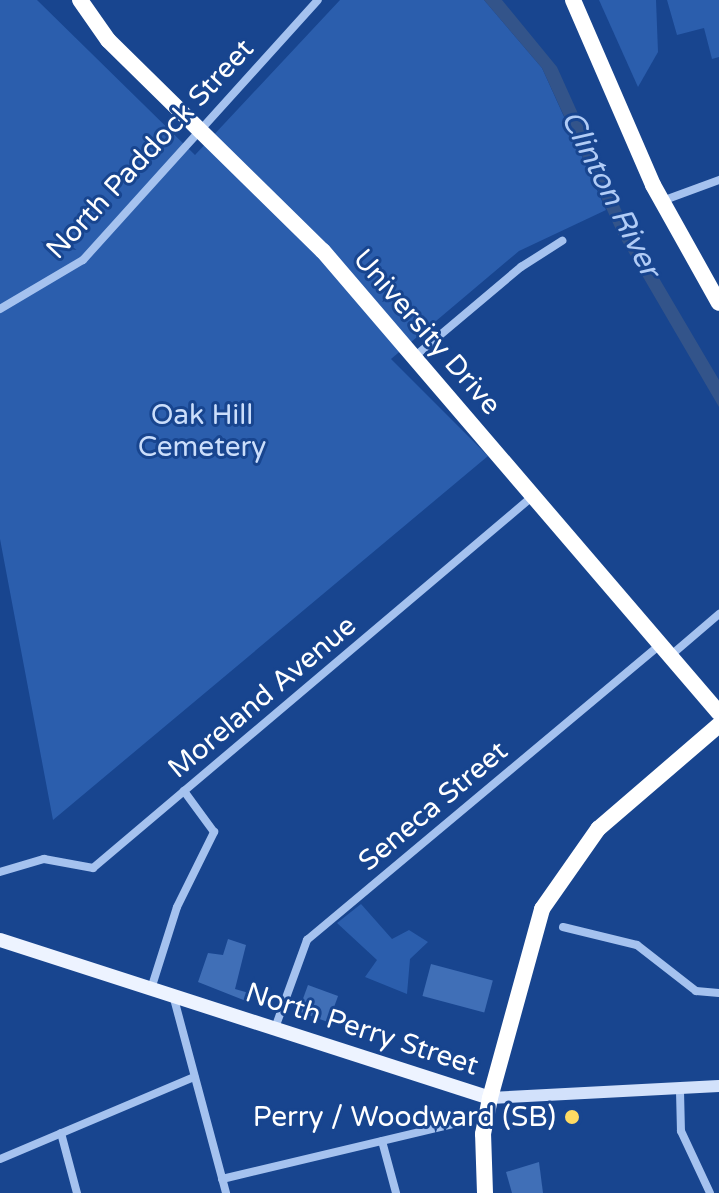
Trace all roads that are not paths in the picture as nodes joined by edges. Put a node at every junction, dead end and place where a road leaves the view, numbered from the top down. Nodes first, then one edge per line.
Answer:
1 (80, 0) edge
2 (318, 0) edge
3 (573, 0) edge
4 (201, 129) junction
5 (719, 180) edge
6 (662, 201) junction
7 (562, 241) dead end
8 (719, 303) edge
9 (0, 309) edge
10 (414, 357) junction
11 (533, 496) junction
12 (719, 614) edge
13 (666, 650) junction
14 (719, 713) edge
15 (719, 725) edge
16 (184, 791) junction
17 (0, 872) edge
18 (563, 927) dead end
19 (0, 940) edge
20 (151, 989) junction
21 (719, 993) edge
22 (173, 995) junction
23 (275, 1028) junction
24 (194, 1077) junction
25 (719, 1086) edge
26 (680, 1091) junction
27 (490, 1098) junction
28 (452, 1124) dead end
29 (61, 1133) junction
30 (382, 1141) junction
31 (0, 1159) edge
32 (222, 1179) junction
33 (77, 1193) edge
34 (226, 1193) edge
35 (396, 1193) edge
36 (485, 1193) edge
37 (710, 1193) edge

1 - 4 highway, University Drive
2 - 4 street, North Paddock Street
3 - 6 highway
4 - 9 street, North Paddock Street
4 - 10 highway, University Drive
5 - 6 street
6 - 8 highway
7 - 10 street
10 - 11 highway, University Drive
11 - 13 highway, University Drive
11 - 16 street, Moreland Avenue
12 - 13 street, Seneca Street
13 - 14 highway, University Drive
13 - 23 street, Seneca Street
15 - 27 highway
16 - 17 street, Moreland Avenue
16 - 20 street
18 - 21 street
19 - 20 main road, North Perry Street
20 - 22 main road, North Perry Street
22 - 23 main road, North Perry Street
22 - 24 street
23 - 27 main road, North Perry Street
24 - 29 street
24 - 32 street
25 - 26 street, North Perry Street
26 - 27 street, North Perry Street
26 - 37 street
27 - 36 highway
28 - 30 street
29 - 31 street
29 - 33 street
30 - 32 street
30 - 35 street
32 - 34 street

